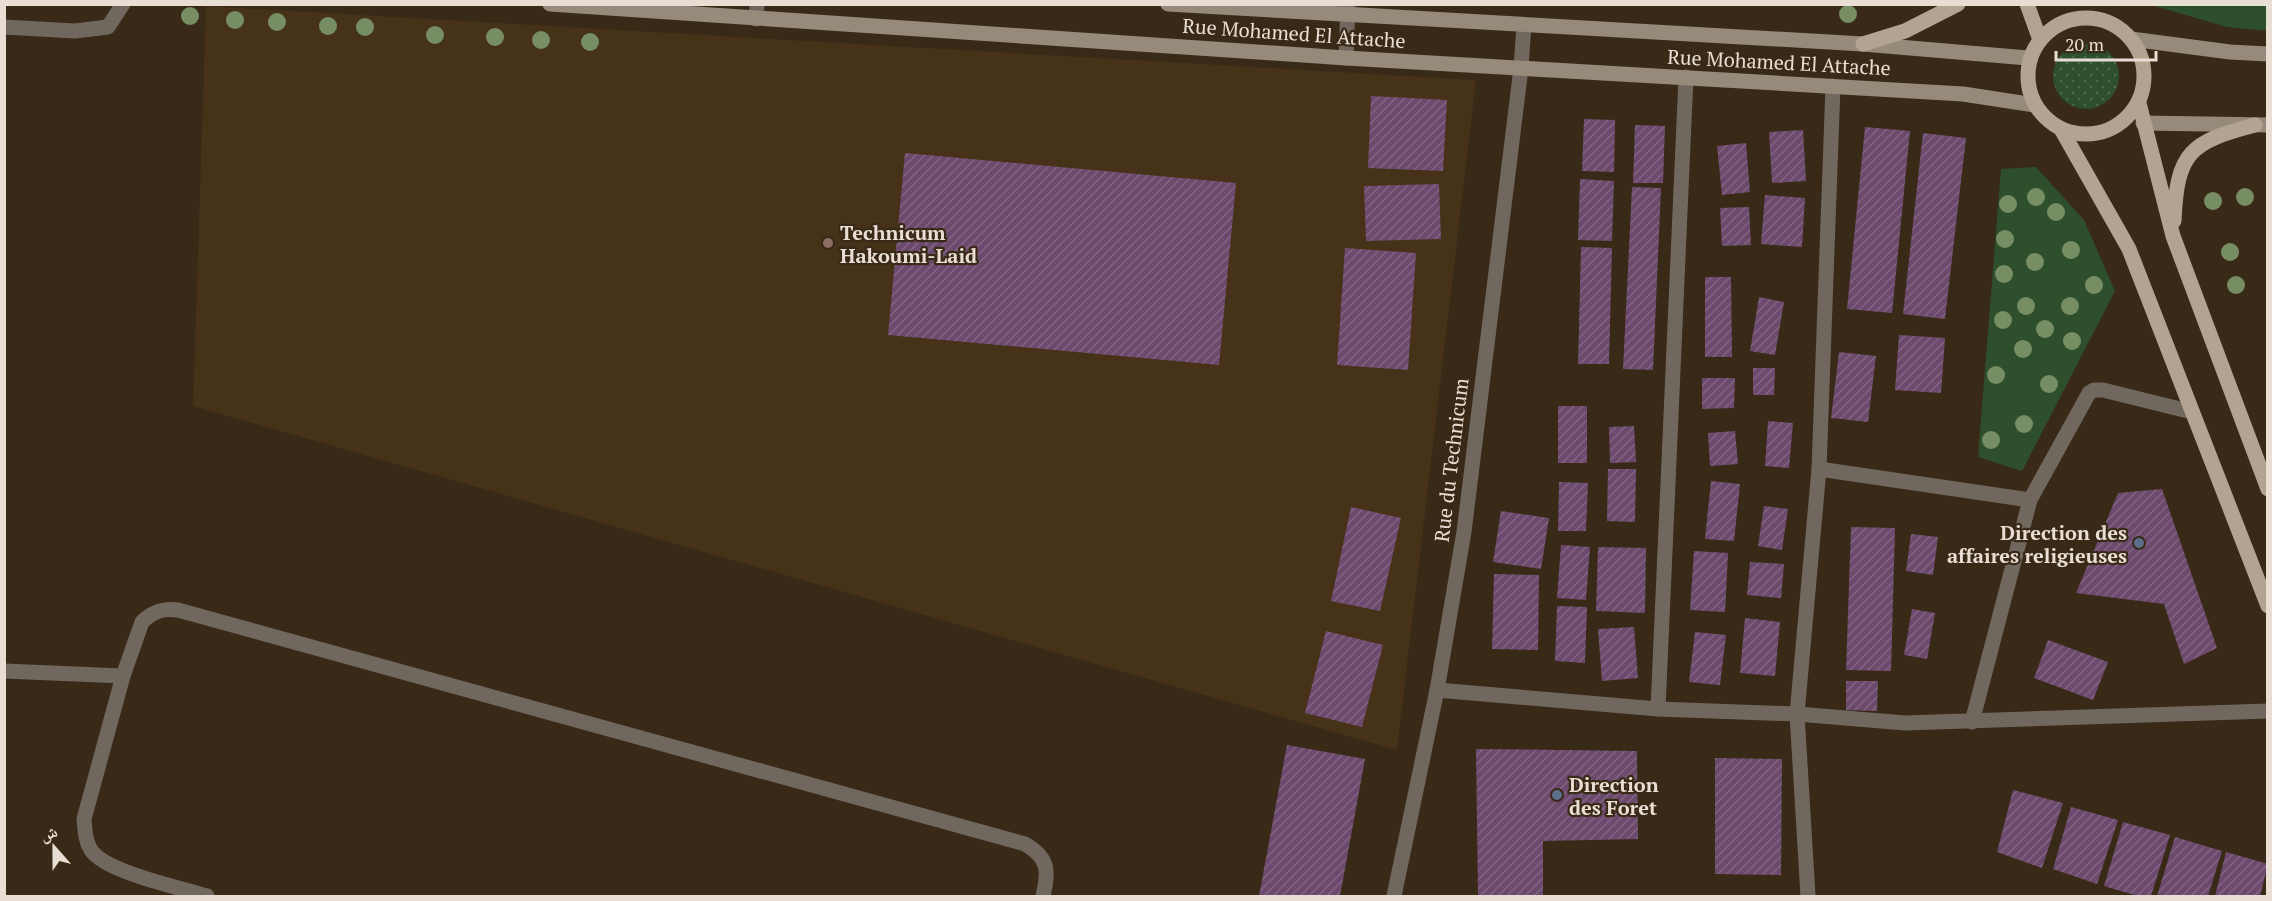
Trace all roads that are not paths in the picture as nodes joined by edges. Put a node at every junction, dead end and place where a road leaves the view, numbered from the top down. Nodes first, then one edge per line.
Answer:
1 (123, 4) edge
2 (550, 4) edge
3 (1168, 4) edge
4 (1958, 4) edge
5 (2027, 4) edge
6 (2091, 4) edge
7 (560, 5) edge
8 (1348, 10) edge
9 (756, 12) edge
10 (2098, 19) junction
11 (1524, 25) junction
12 (4, 27) edge
13 (2131, 39) junction
14 (2040, 40) junction
15 (1863, 44) junction
16 (2268, 54) edge
17 (1346, 58) junction
18 (2028, 58) junction
19 (1521, 68) junction
20 (1686, 77) junction
21 (1833, 86) junction
22 (2139, 103) junction
23 (2035, 105) junction
24 (2143, 123) junction
25 (2261, 125) edge
26 (2114, 128) junction
27 (2061, 129) junction
28 (2173, 236) junction
29 (2192, 412) junction
30 (1819, 469) junction
31 (2268, 489) edge
32 (2030, 500) junction
33 (2268, 606) edge
34 (4, 671) edge
35 (123, 676) junction
36 (1437, 690) junction
37 (1658, 709) junction
38 (2268, 711) edge
39 (1797, 714) junction
40 (1972, 722) junction
41 (207, 897) edge
42 (1042, 897) edge
43 (1394, 897) edge
44 (1808, 897) edge

1 - 12 street
2 - 7 street, Rue Mohamed El Attache
3 - 8 street, Rue Mohamed El Attache
4 - 15 main road
5 - 14 main road
6 - 10 main road
7 - 9 street, Rue Mohamed El Attache
8 - 11 street, Rue Mohamed El Attache
8 - 17 street
9 - 17 street, Rue Mohamed El Attache
10 - 13 main road
10 - 14 main road
11 - 15 street, Rue Mohamed El Attache
11 - 19 street, Rue du Technicum
13 - 16 street
13 - 22 main road
14 - 18 main road
15 - 18 street, Rue Mohamed El Attache
17 - 19 street, Rue Mohamed El Attache
18 - 23 main road
19 - 20 street, Rue Mohamed El Attache
19 - 36 street, Rue du Technicum
20 - 21 street, Rue Mohamed El Attache
20 - 37 street
21 - 23 street, Rue Mohamed El Attache
21 - 30 street
22 - 24 main road
22 - 26 main road
23 - 27 main road
24 - 25 street
24 - 26 main road
24 - 28 main road
25 - 28 main road
26 - 27 main road
27 - 29 main road
28 - 31 main road
29 - 32 street
29 - 33 main road
30 - 32 street
30 - 39 street
32 - 40 street
34 - 35 street
35 - 41 street
35 - 42 street
36 - 37 street
36 - 43 street, Rue du Technicum
37 - 39 street
38 - 40 street
39 - 40 street
39 - 44 street

